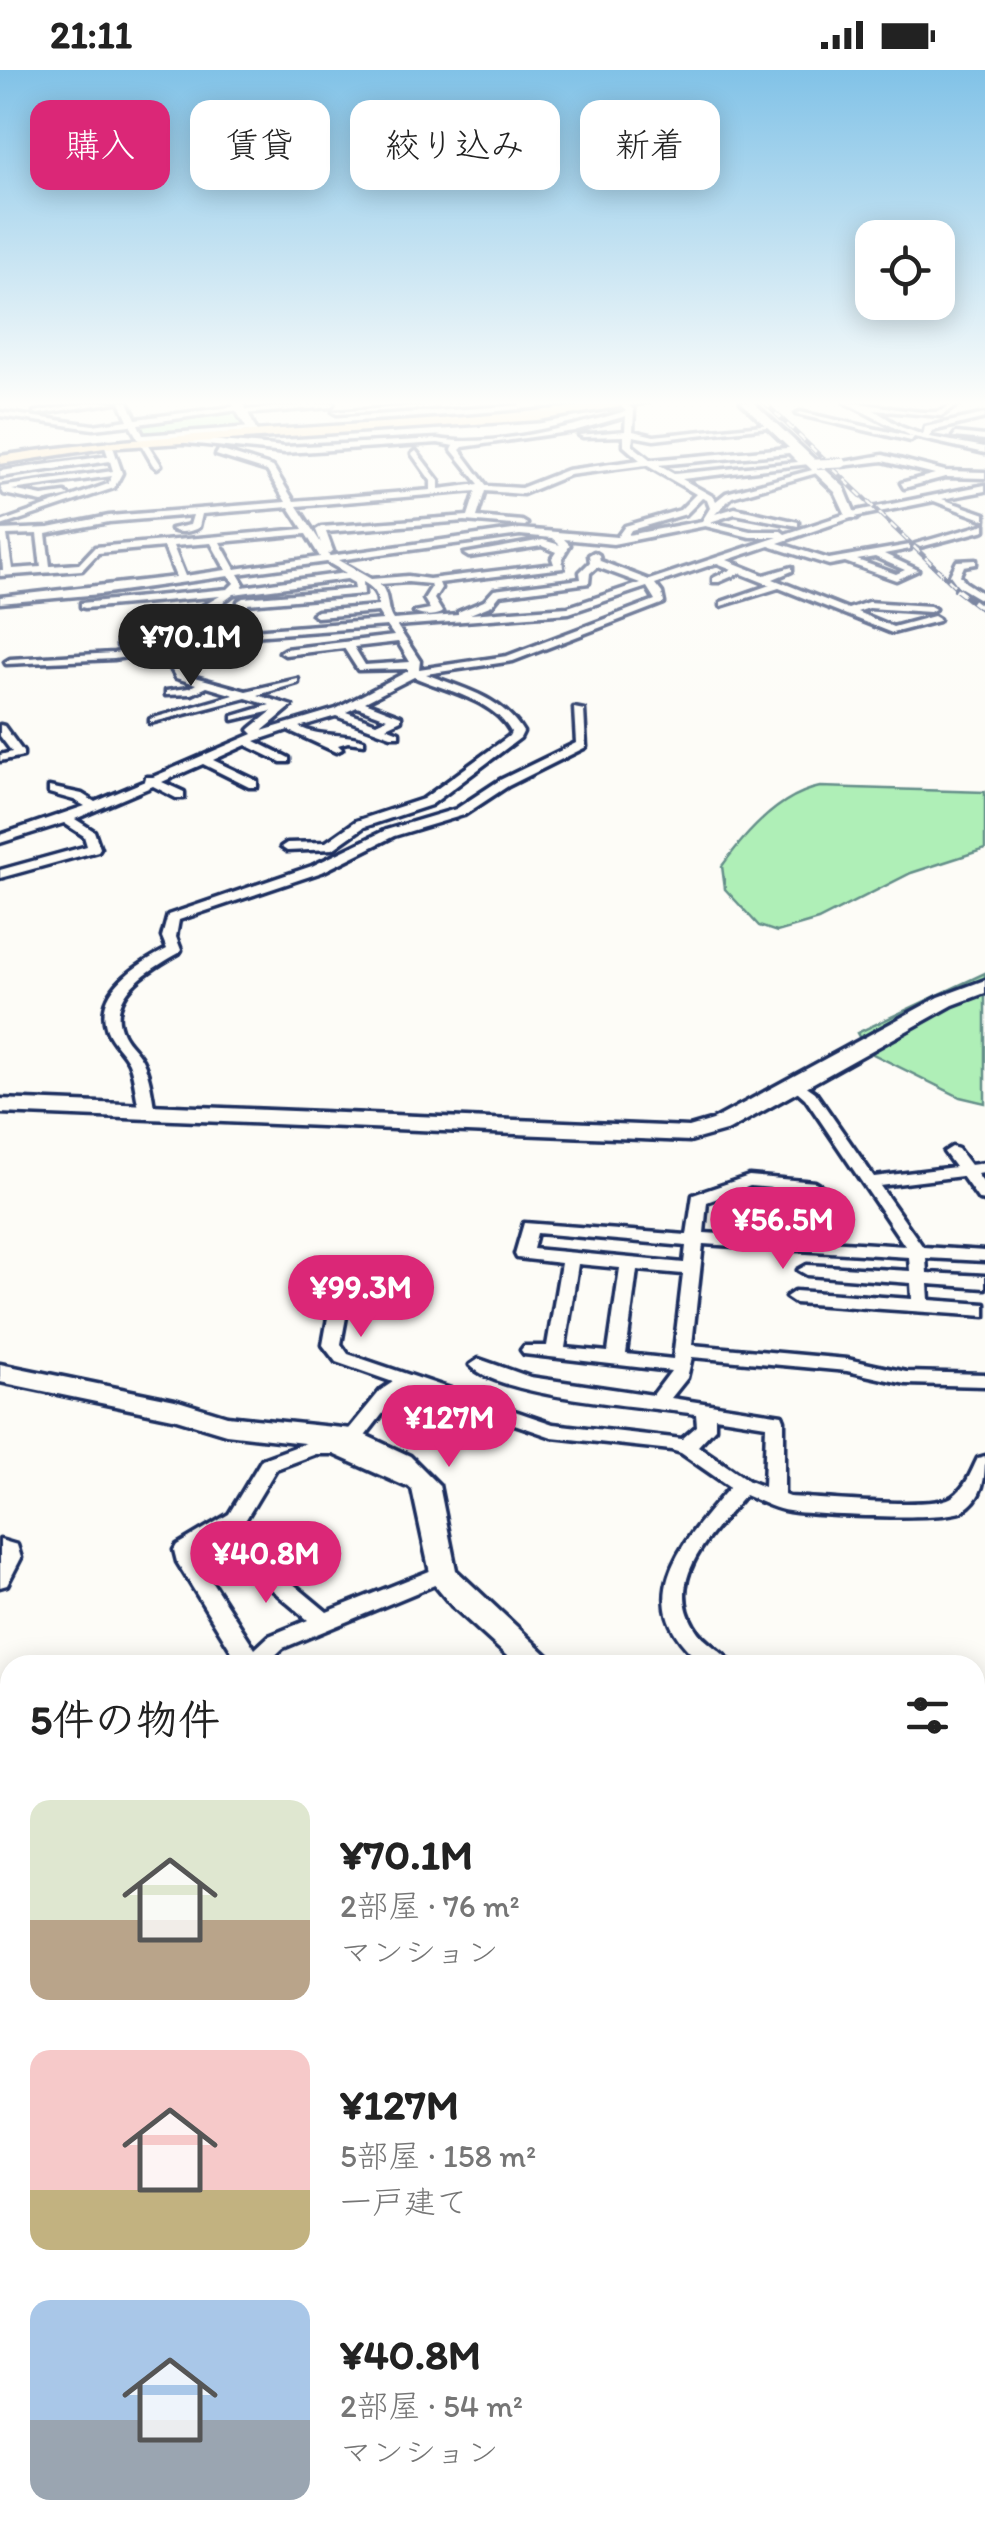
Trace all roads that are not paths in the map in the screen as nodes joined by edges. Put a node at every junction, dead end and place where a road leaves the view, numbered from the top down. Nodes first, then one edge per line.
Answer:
1 (33, 518) edge
2 (136, 518) edge
3 (197, 518) edge
4 (235, 518) edge
5 (301, 518) edge
6 (354, 518) edge
7 (399, 518) edge
8 (472, 518) joint
9 (664, 518) edge
10 (703, 518) edge
11 (713, 518) edge
12 (757, 518) edge
13 (766, 518) edge
14 (844, 518) edge
15 (452, 519) junction
16 (762, 519) junction
17 (431, 521) junction
18 (403, 523) junction
19 (238, 524) dead end
20 (780, 524) junction
21 (825, 524) junction
22 (360, 527) junction
23 (985, 527) edge
24 (176, 528) dead end
25 (1, 530) edge
26 (41, 531) junction
27 (310, 531) junction
28 (540, 532) junction
29 (554, 534) junction
30 (761, 535) junction
31 (444, 539) dead end
32 (940, 539) junction
33 (214, 540) junction
34 (466, 540) junction
35 (598, 540) junction
36 (620, 540) junction
37 (168, 544) junction
38 (772, 544) junction
39 (920, 544) dead end
40 (907, 547) dead end
41 (985, 550) edge
42 (561, 551) junction
43 (469, 554) dead end
44 (874, 554) junction
45 (327, 555) junction
46 (848, 559) junction
47 (970, 559) junction
48 (720, 562) junction
49 (81, 563) junction
50 (596, 563) junction
51 (740, 569) junction
52 (789, 569) dead end
53 (46, 570) junction
54 (985, 571) edge
55 (229, 572) junction
56 (4, 573) edge
57 (352, 575) junction
58 (429, 578) junction
59 (764, 579) junction
60 (181, 580) junction
61 (716, 580) dead end
62 (368, 582) junction
63 (649, 583) junction
64 (779, 584) junction
65 (235, 588) junction
66 (100, 591) junction
67 (57, 595) junction
68 (985, 599) edge
69 (0, 600) edge
70 (725, 604) dead end
71 (877, 609) dead end
72 (383, 611) junction
73 (848, 612) junction
74 (318, 614) dead end
75 (192, 616) junction
76 (453, 620) junction
77 (394, 624) junction
78 (912, 625) junction
79 (400, 639) junction
80 (210, 640) junction
81 (347, 644) junction
82 (285, 652) dead end
83 (5, 662) edge
84 (414, 669) junction
85 (294, 681) dead end
86 (206, 684) junction
87 (170, 693) dead end
88 (246, 694) junction
89 (357, 703) junction
90 (282, 704) junction
91 (578, 710) dead end
92 (336, 712) junction
93 (237, 718) dead end
94 (354, 719) junction
95 (154, 722) dead end
96 (288, 726) junction
97 (376, 728) junction
98 (1, 732) edge
99 (260, 734) junction
100 (395, 734) dead end
101 (316, 737) junction
102 (246, 741) junction
103 (360, 742) dead end
104 (336, 750) dead end
105 (0, 758) edge
106 (204, 760) junction
107 (285, 760) dead end
108 (150, 780) junction
109 (253, 784) dead end
110 (53, 790) dead end
111 (180, 795) dead end
112 (94, 806) junction
113 (66, 819) junction
114 (19, 834) junction
115 (0, 840) edge
116 (287, 847) dead end
117 (45, 862) junction
118 (0, 874) edge
119 (985, 986) edge
120 (798, 1084) junction
121 (0, 1106) edge
122 (147, 1112) junction
123 (952, 1152) dead end
124 (985, 1168) edge
125 (966, 1170) junction
126 (871, 1182) junction
127 (815, 1187) dead end
128 (985, 1196) edge
129 (610, 1234) junction
130 (695, 1239) junction
131 (805, 1244) junction
132 (850, 1247) junction
133 (916, 1251) junction
134 (985, 1256) edge
135 (570, 1258) junction
136 (604, 1261) junction
137 (629, 1264) junction
138 (692, 1269) junction
139 (806, 1270) junction
140 (852, 1272) junction
141 (919, 1278) junction
142 (344, 1279) dead end
143 (985, 1282) edge
144 (854, 1301) junction
145 (921, 1305) junction
146 (985, 1310) edge
147 (530, 1350) dead end
148 (555, 1352) junction
149 (683, 1358) junction
150 (616, 1359) junction
151 (479, 1365) dead end
152 (0, 1372) edge
153 (985, 1380) edge
154 (408, 1382) junction
155 (659, 1400) junction
156 (705, 1408) junction
157 (352, 1439) junction
158 (685, 1447) junction
159 (985, 1463) edge
160 (420, 1480) junction
161 (742, 1486) junction
162 (774, 1500) junction
163 (0, 1548) edge
164 (246, 1548) dead end
165 (442, 1574) junction
166 (0, 1579) edge
167 (324, 1622) junction
168 (246, 1655) edge
169 (262, 1655) edge
170 (526, 1655) edge
171 (709, 1655) edge

1 - 25 street
2 - 26 street
3 - 24 street
4 - 19 street
5 - 27 street
6 - 22 street
7 - 18 street
8 - 15 street
8 - 28 street
9 - 36 street
10 - 36 street
11 - 30 street
12 - 16 street
13 - 16 street
14 - 21 street
15 - 17 street
15 - 34 street
16 - 20 street
17 - 18 street
17 - 31 street
18 - 22 street
20 - 21 street
20 - 30 street
21 - 30 street
21 - 38 street
22 - 45 street
23 - 32 street
25 - 26 street
25 - 56 street
26 - 53 street
27 - 33 street
27 - 45 street
28 - 29 street
28 - 34 street
29 - 35 street
29 - 42 street
32 - 39 street
32 - 47 street
33 - 37 street
33 - 55 street
34 - 45 street
35 - 36 street
35 - 50 street
37 - 49 street
37 - 60 street
38 - 46 street
38 - 48 street
40 - 44 street
41 - 47 street
42 - 43 street
42 - 58 street
44 - 46 street
44 - 46 street
45 - 55 street
45 - 57 street
47 - 54 street
47 - 68 street
48 - 51 street
48 - 63 street
49 - 53 street
49 - 66 street
50 - 63 street
50 - 76 street
51 - 59 street
51 - 61 street
52 - 59 street
53 - 56 street
55 - 60 street
55 - 65 street
57 - 58 street
57 - 62 street
57 - 65 street
57 - 75 street
58 - 62 street
58 - 72 street
59 - 64 street
60 - 66 street
62 - 72 street
63 - 76 street
63 - 84 street
64 - 70 street
64 - 73 street
65 - 67 street
65 - 75 street
66 - 67 street
67 - 69 street
71 - 78 street
72 - 74 street
72 - 77 street
73 - 78 street
73 - 78 street
75 - 83 street
76 - 77 street
77 - 79 street
77 - 80 street
79 - 81 street
79 - 84 street
80 - 83 street
80 - 86 street
81 - 82 street
81 - 84 street
84 - 89 street
84 - 116 street
85 - 88 street
86 - 87 street
86 - 88 street
88 - 90 street
88 - 95 street
89 - 92 street
89 - 97 street
90 - 93 street
90 - 99 street
91 - 122 street
92 - 94 street
92 - 96 street
94 - 97 street
94 - 101 street
96 - 99 street
96 - 101 street
97 - 100 street
98 - 105 street
99 - 102 street
101 - 103 street
101 - 104 street
102 - 106 street
102 - 107 street
106 - 108 street
106 - 109 street
108 - 111 street
108 - 112 street
110 - 112 street
112 - 113 street
113 - 114 street
113 - 117 street
114 - 115 street
114 - 117 street
117 - 118 street
119 - 120 street
120 - 122 street
120 - 126 street
121 - 122 street
123 - 125 street
124 - 125 street
125 - 126 street
125 - 128 street
126 - 133 street
127 - 130 street
129 - 130 street
129 - 135 street
129 - 136 street
130 - 131 street
130 - 138 street
131 - 132 street
131 - 139 street
132 - 133 street
132 - 140 street
133 - 134 street
133 - 141 street
135 - 136 street
135 - 148 street
136 - 137 street
137 - 138 street
137 - 150 street
138 - 149 street
139 - 140 street
139 - 144 street
140 - 141 street
140 - 144 street
141 - 143 street
141 - 145 street
142 - 154 street
144 - 145 street
145 - 146 street
147 - 148 street
148 - 150 street
149 - 150 street
149 - 153 street
149 - 155 street
151 - 155 street
152 - 157 street
154 - 157 street
154 - 158 street
155 - 156 street
156 - 158 street
156 - 162 street
157 - 160 street
158 - 161 street
159 - 162 street
160 - 165 street
160 - 168 street
161 - 162 street
161 - 171 street
163 - 166 street
164 - 167 street
165 - 167 street
165 - 170 street
167 - 169 street

